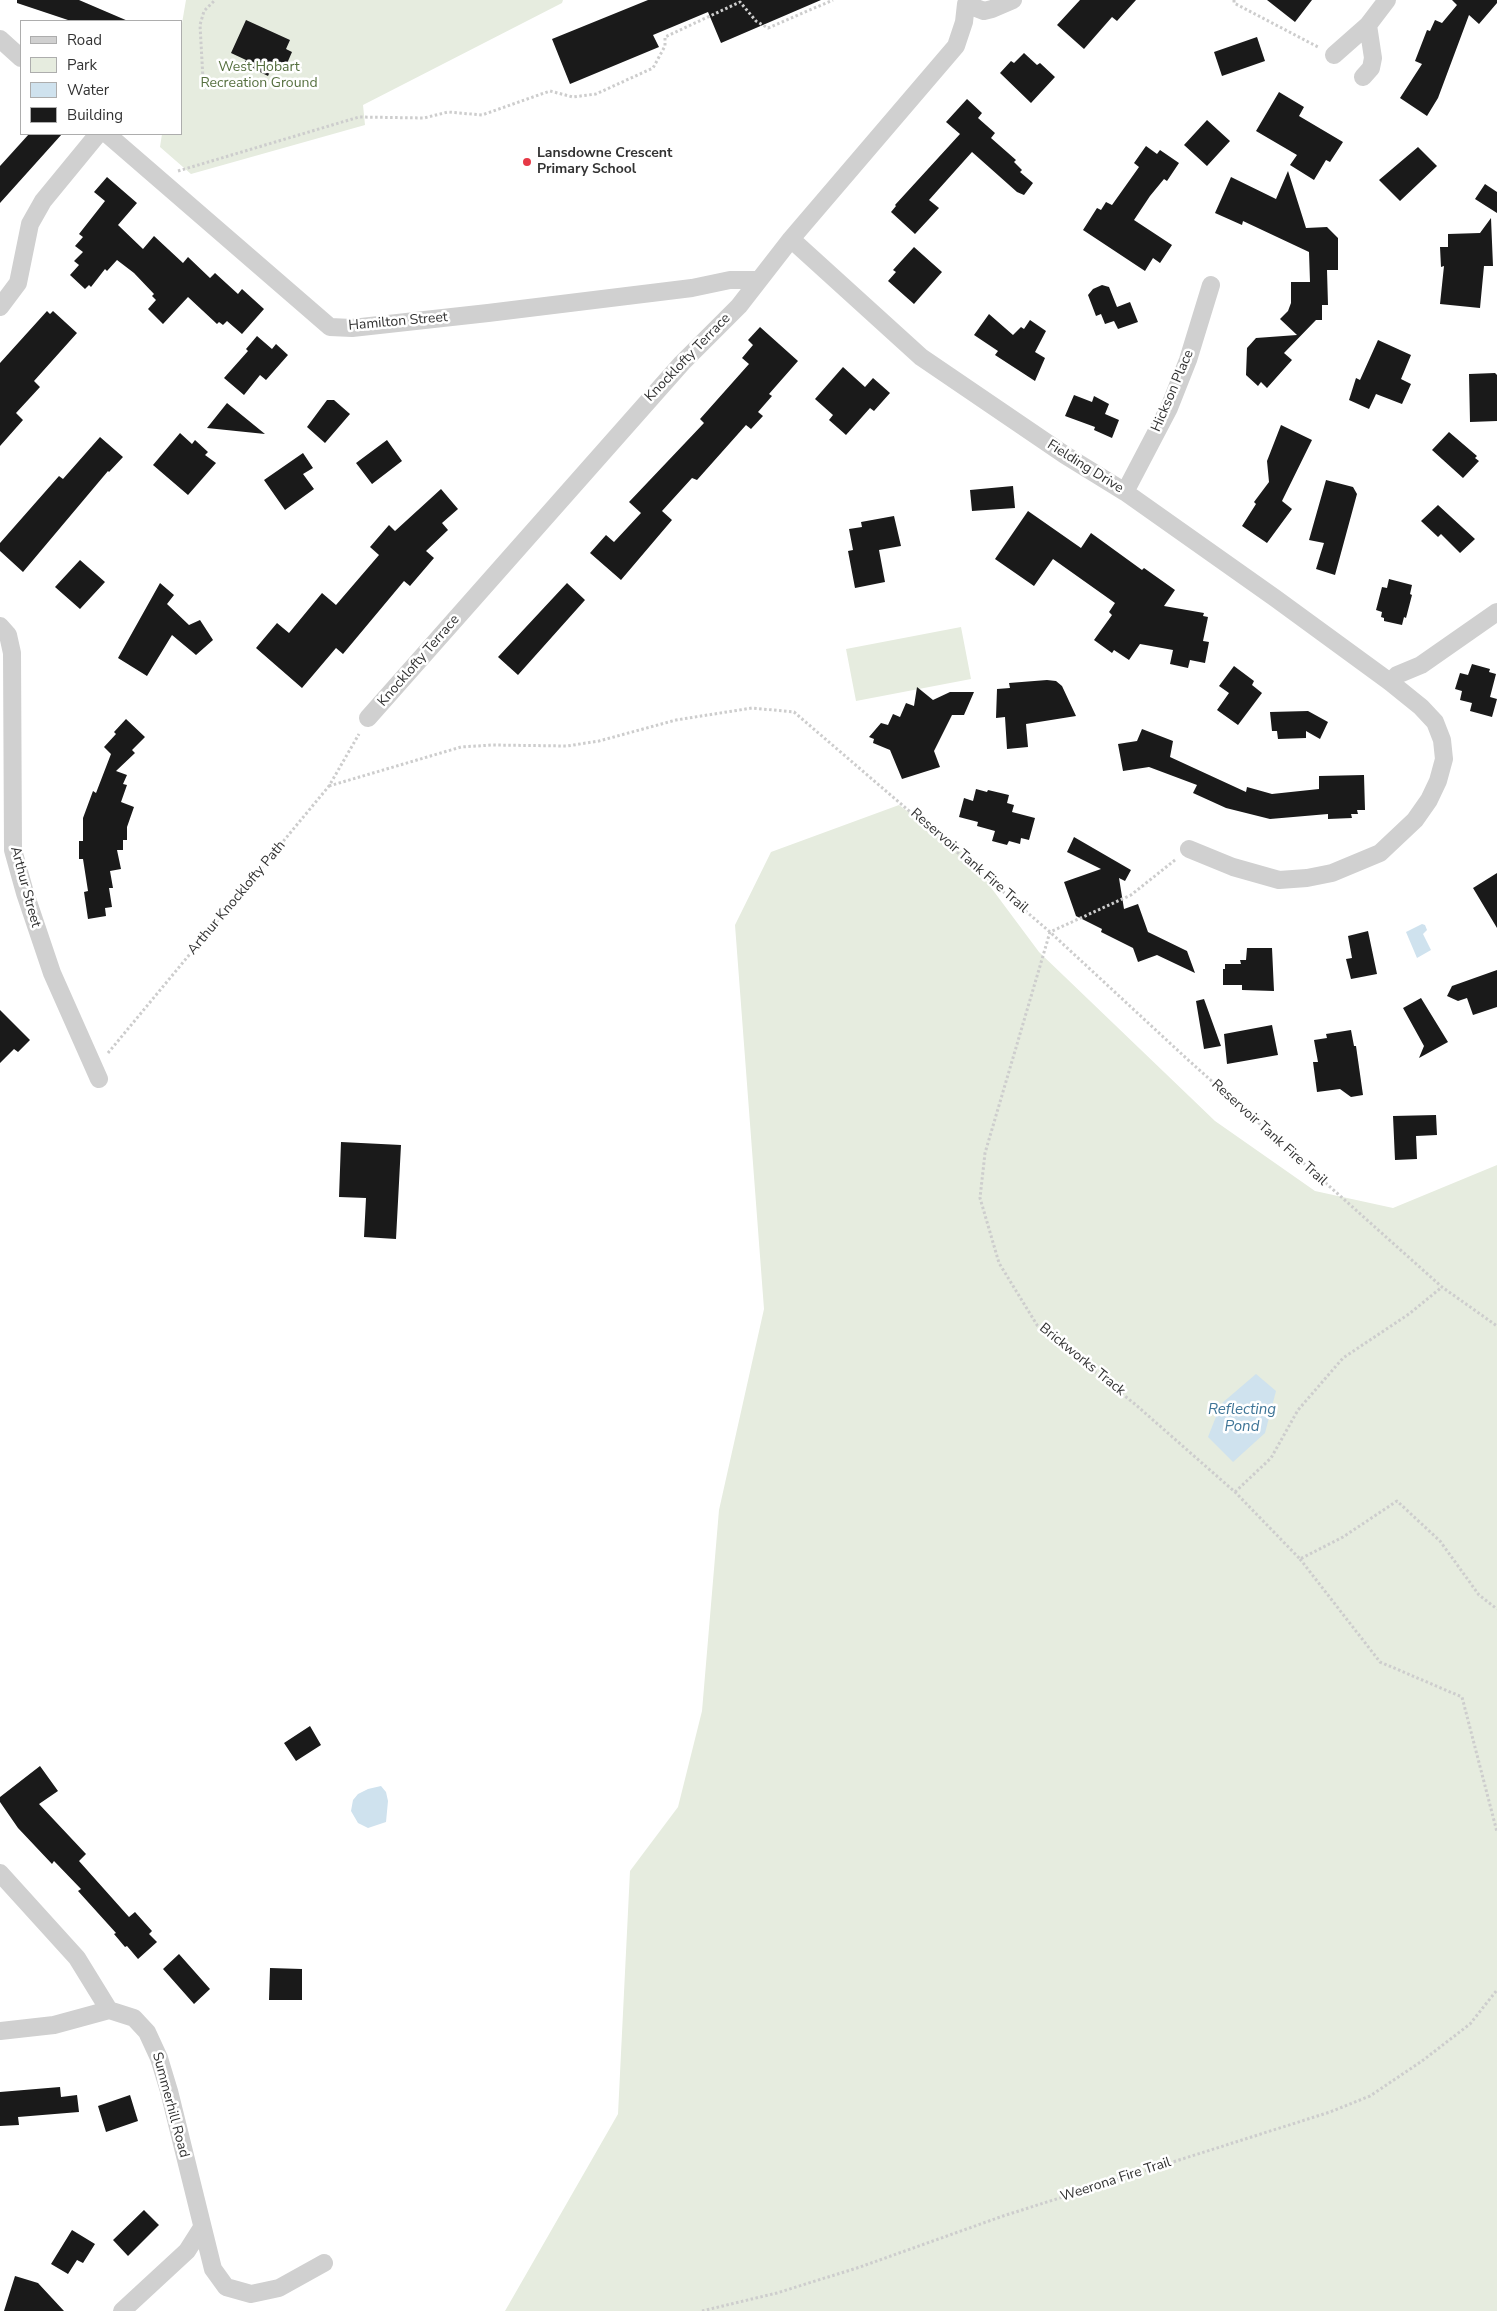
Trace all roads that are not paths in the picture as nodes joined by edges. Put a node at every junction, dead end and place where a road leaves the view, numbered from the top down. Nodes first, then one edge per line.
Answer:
1 (1013, 0) edge
2 (1387, 0) edge
3 (966, 2) edge
4 (993, 5) edge
5 (1368, 25) junction
6 (0, 38) edge
7 (1334, 55) road end
8 (20, 57) edge
9 (1363, 77) dead end
10 (97, 135) edge
11 (108, 135) edge
12 (791, 239) junction
13 (759, 280) junction
14 (1211, 285) dead end
15 (0, 307) edge
16 (1125, 492) junction
17 (1497, 612) edge
18 (0, 626) edge
19 (1390, 682) junction
20 (368, 718) road end
21 (1190, 849) road end
22 (96, 1074) road end
23 (0, 1873) edge
24 (109, 2010) junction
25 (0, 2031) edge
26 (201, 2229) junction
27 (324, 2263) dead end
28 (122, 2311) edge

1 - 4 street, Knocklofty Terrace
2 - 5 street
3 - 4 street, Knocklofty Terrace
3 - 12 street, Knocklofty Terrace
5 - 7 street
5 - 9 street
6 - 8 street
10 - 15 street
11 - 13 street, Hamilton Street
12 - 13 street, Knocklofty Terrace
12 - 16 street, Fielding Drive
13 - 20 street, Knocklofty Terrace
14 - 16 street, Hickson Place
16 - 19 street, Fielding Drive
17 - 19 street
18 - 22 street, Arthur Street
19 - 21 street, Fielding Drive
23 - 24 street
24 - 25 street
24 - 26 street, Summerhill Road
26 - 27 street, Summerhill Road
26 - 28 street

